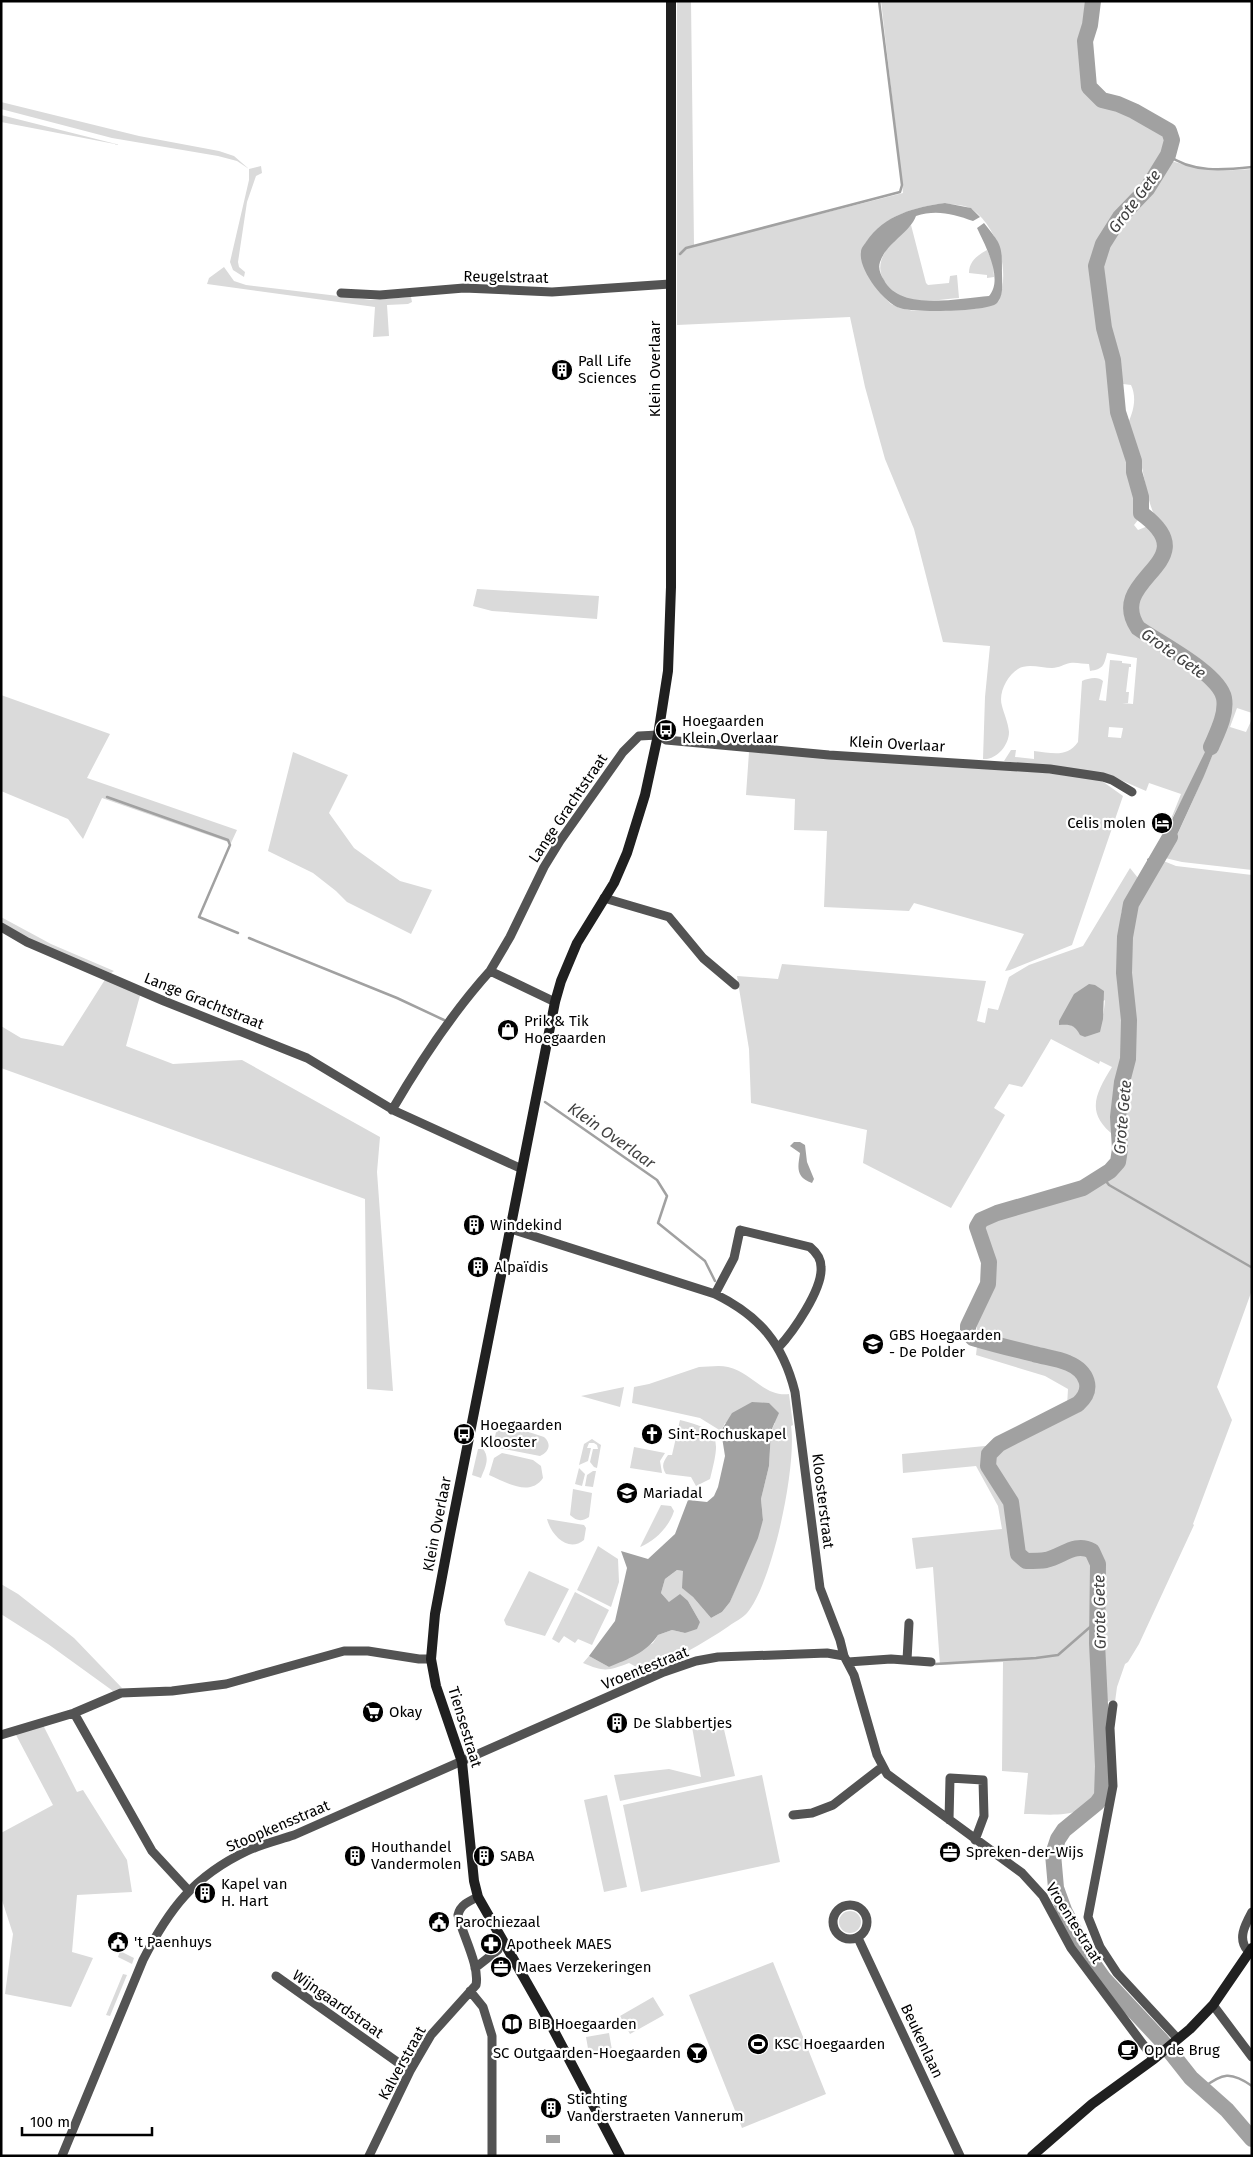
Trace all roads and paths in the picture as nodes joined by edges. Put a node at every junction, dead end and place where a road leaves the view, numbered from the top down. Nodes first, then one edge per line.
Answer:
1 (670, 1) edge
2 (670, 284) junction
3 (341, 293) dead end
4 (658, 736) junction
5 (1132, 792) dead end
6 (604, 898) junction
7 (1, 927) edge
8 (490, 971) junction
9 (735, 985) dead end
10 (555, 1002) junction
11 (392, 1110) junction
12 (522, 1169) junction
13 (511, 1229) junction
14 (715, 1294) junction
15 (778, 1348) junction
16 (909, 1623) dead end
17 (431, 1659) junction
18 (846, 1659) junction
19 (908, 1660) junction
20 (931, 1662) dead end
21 (1113, 1705) dead end
22 (74, 1713) junction
23 (1, 1736) edge
24 (462, 1762) junction
25 (882, 1767) junction
26 (793, 1815) dead end
27 (949, 1820) junction
28 (974, 1840) junction
29 (189, 1891) junction
30 (478, 1897) junction
31 (1252, 1912) edge
32 (858, 1938) dead end
33 (498, 1950) dead end
34 (1250, 1950) edge
35 (475, 1968) junction
36 (276, 1976) dead end
37 (470, 1991) junction
38 (1213, 2005) junction
39 (1176, 2042) junction
40 (1252, 2057) edge
41 (1154, 2060) junction
42 (410, 2071) junction
43 (62, 2156) edge
44 (369, 2156) edge
45 (492, 2156) edge
46 (620, 2156) edge
47 (960, 2156) edge
48 (1032, 2156) edge

1 - 2 main road, Klein Overlaar
2 - 3 street, Reugelstraat
2 - 4 main road, Klein Overlaar
4 - 5 street, Klein Overlaar
4 - 6 main road, Klein Overlaar
4 - 8 street, Lange Grachtstraat
6 - 9 street
6 - 10 main road, Klein Overlaar
7 - 11 street, Lange Grachtstraat
8 - 10 street
8 - 11 street, Lange Grachtstraat
10 - 12 main road, Klein Overlaar
11 - 12 street, Lange Grachtstraat
12 - 13 main road, Klein Overlaar
13 - 14 street, Kloosterstraat
13 - 17 main road, Klein Overlaar
14 - 15 street, Kloosterstraat
14 - 15 street
15 - 18 street, Kloosterstraat
16 - 19 street
17 - 22 street
17 - 24 main road, Tiensestraat
18 - 19 street, Vroentestraat
18 - 24 street, Vroentestraat
18 - 25 street, Vroentestraat
19 - 20 street, Vroentestraat
21 - 39 street
22 - 23 street
22 - 29 street
24 - 29 street, Stoopkensstraat
24 - 30 main road, Tiensestraat
25 - 26 street
25 - 27 street, Vroentestraat
27 - 28 street, Vroentestraat
27 - 28 street
28 - 41 street, Vroentestraat
29 - 43 street, Stoopkensstraat
30 - 35 street
30 - 46 main road, Tiensestraat
31 - 34 street
32 - 47 street, Beukenlaan
33 - 35 street
34 - 38 main road
35 - 37 street
36 - 42 street, Wijngaardstraat
37 - 42 street, Kalverstraat
37 - 45 street
38 - 39 main road
38 - 40 street
39 - 41 main road
41 - 48 main road
42 - 44 street, Kalverstraat

